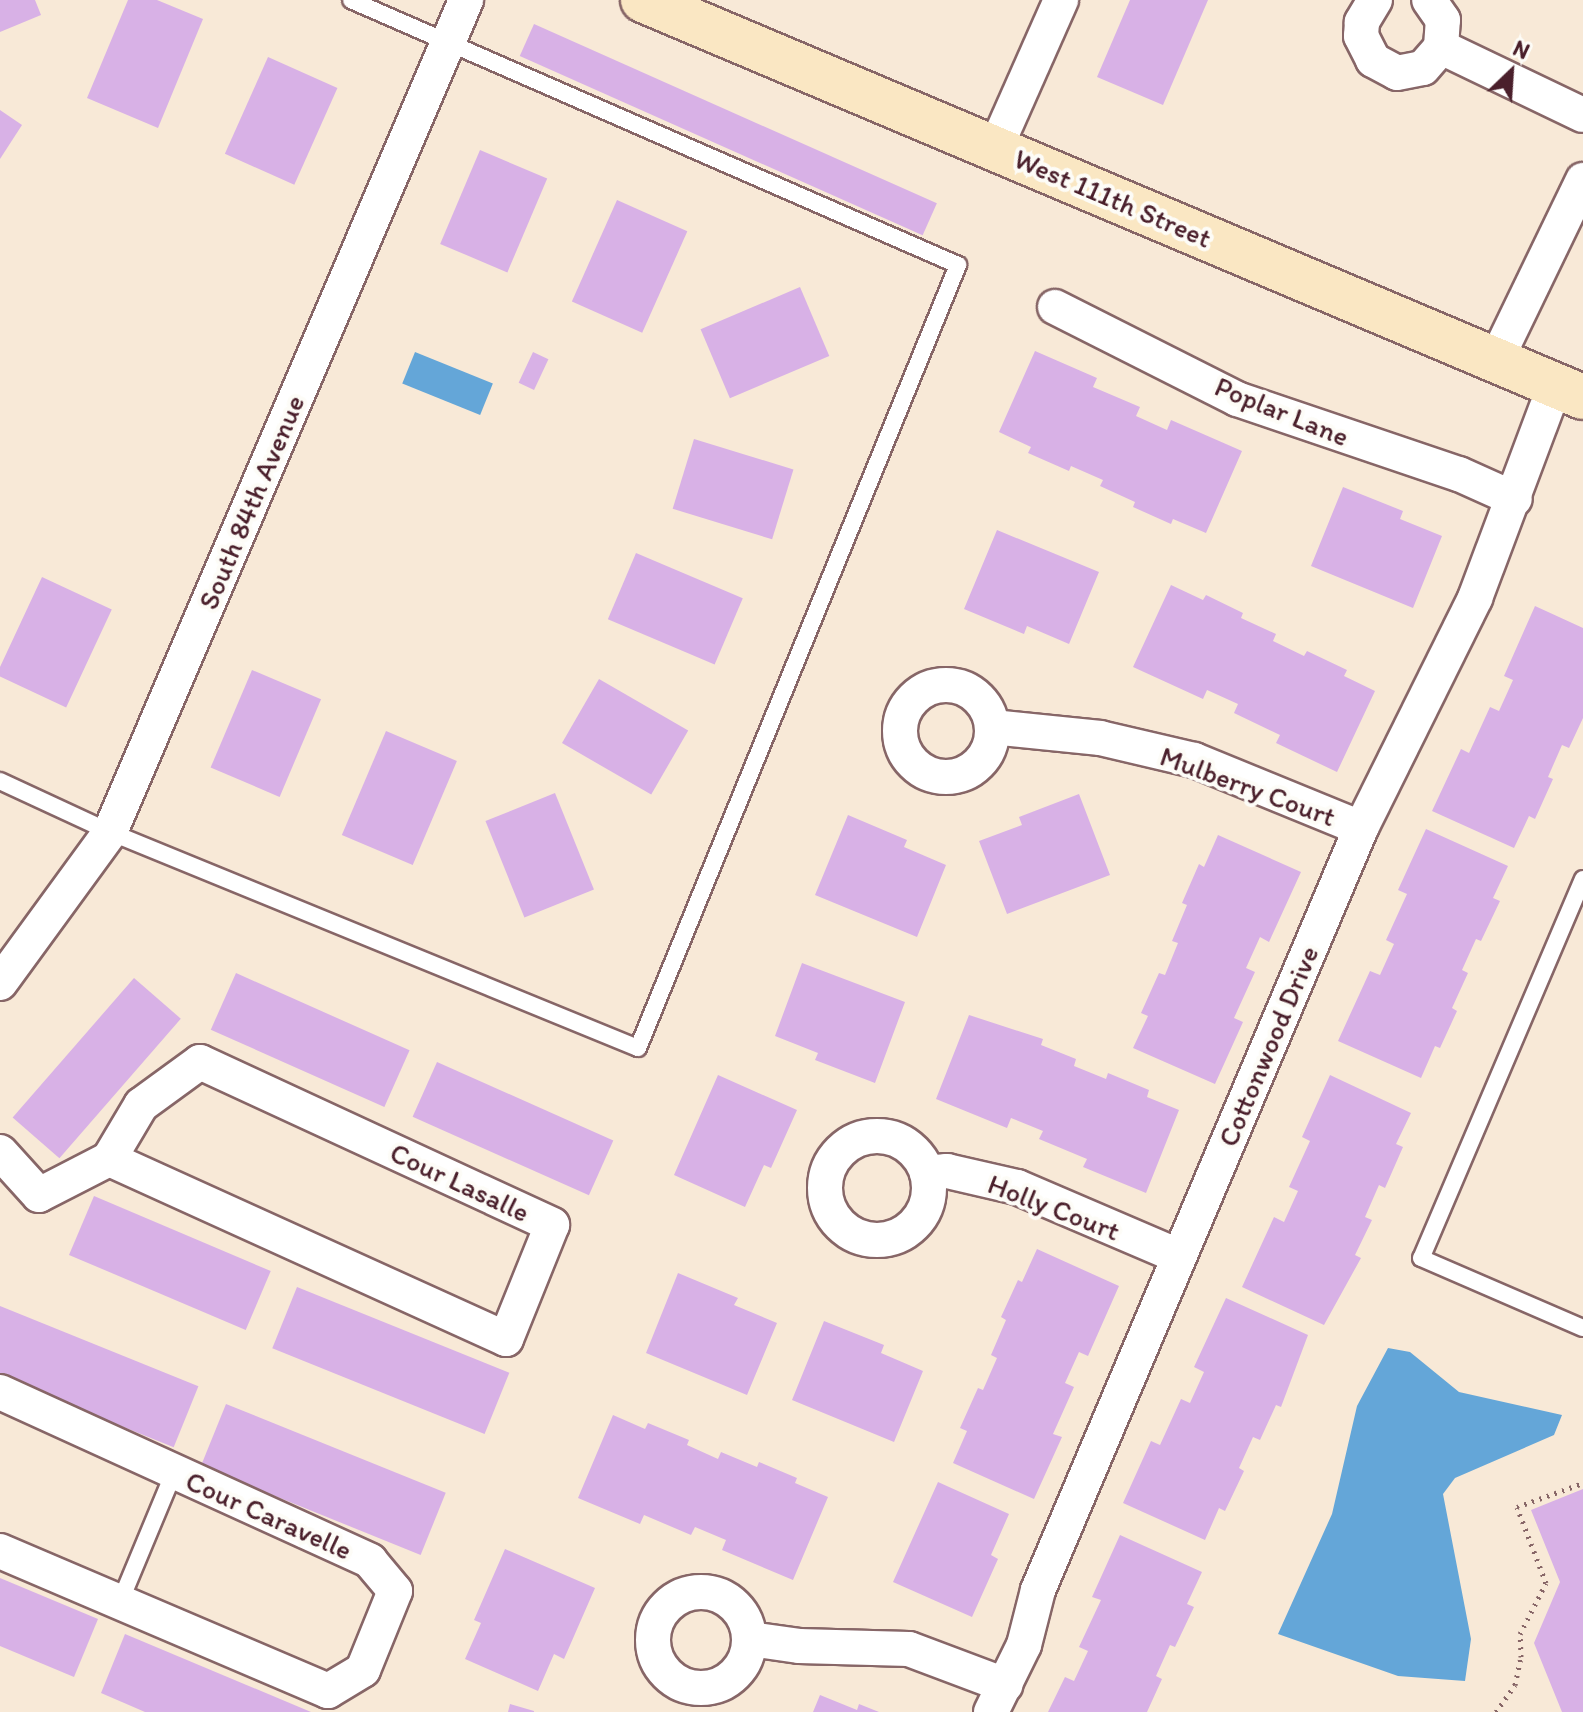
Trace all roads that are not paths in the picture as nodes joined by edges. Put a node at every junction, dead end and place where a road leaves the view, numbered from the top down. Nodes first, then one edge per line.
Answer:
1 (351, 0) edge
2 (466, 0) edge
3 (643, 0) edge
4 (1061, 0) edge
5 (1375, 0) edge
6 (1429, 0) edge
7 (449, 41) junction
8 (1441, 47) junction
9 (1583, 115) edge
10 (995, 149) junction
11 (1583, 180) edge
12 (1055, 307) dead end
13 (1496, 360) junction
14 (1569, 391) edge
15 (1515, 499) junction
16 (992, 727) dead end
17 (0, 781) edge
18 (1361, 828) junction
19 (110, 832) junction
20 (1583, 879) edge
21 (0, 983) edge
22 (0, 1152) edge
23 (109, 1159) junction
24 (927, 1173) dead end
25 (1178, 1256) junction
26 (1583, 1328) edge
27 (0, 1392) edge
28 (174, 1472) junction
29 (0, 1551) edge
30 (120, 1602) junction
31 (750, 1639) dead end
32 (998, 1699) edge

1 - 7 lane
2 - 7 street, South 84th Avenue
3 - 10 main road, West 111th Street
4 - 10 street
5 - 8 street
6 - 8 street
7 - 19 street, South 84th Avenue
7 - 19 lane
8 - 9 street
10 - 13 main road, West 111th Street
11 - 13 street
12 - 15 street, Poplar Lane
13 - 14 main road, West 111th Street
14 - 15 street, Cottonwood Drive
15 - 18 street, Cottonwood Drive
16 - 18 street, Mulberry Court
17 - 19 lane
18 - 25 street, Cottonwood Drive
19 - 21 street, South 84th Avenue
20 - 26 lane
22 - 23 street
23 - 23 street, Cour Lasalle
24 - 25 street, Holly Court
25 - 32 street, Cottonwood Drive
27 - 28 street, Cour Caravelle
28 - 30 lane
28 - 30 street, Cour Caravelle
29 - 30 street, Cour Caravelle
31 - 32 street

